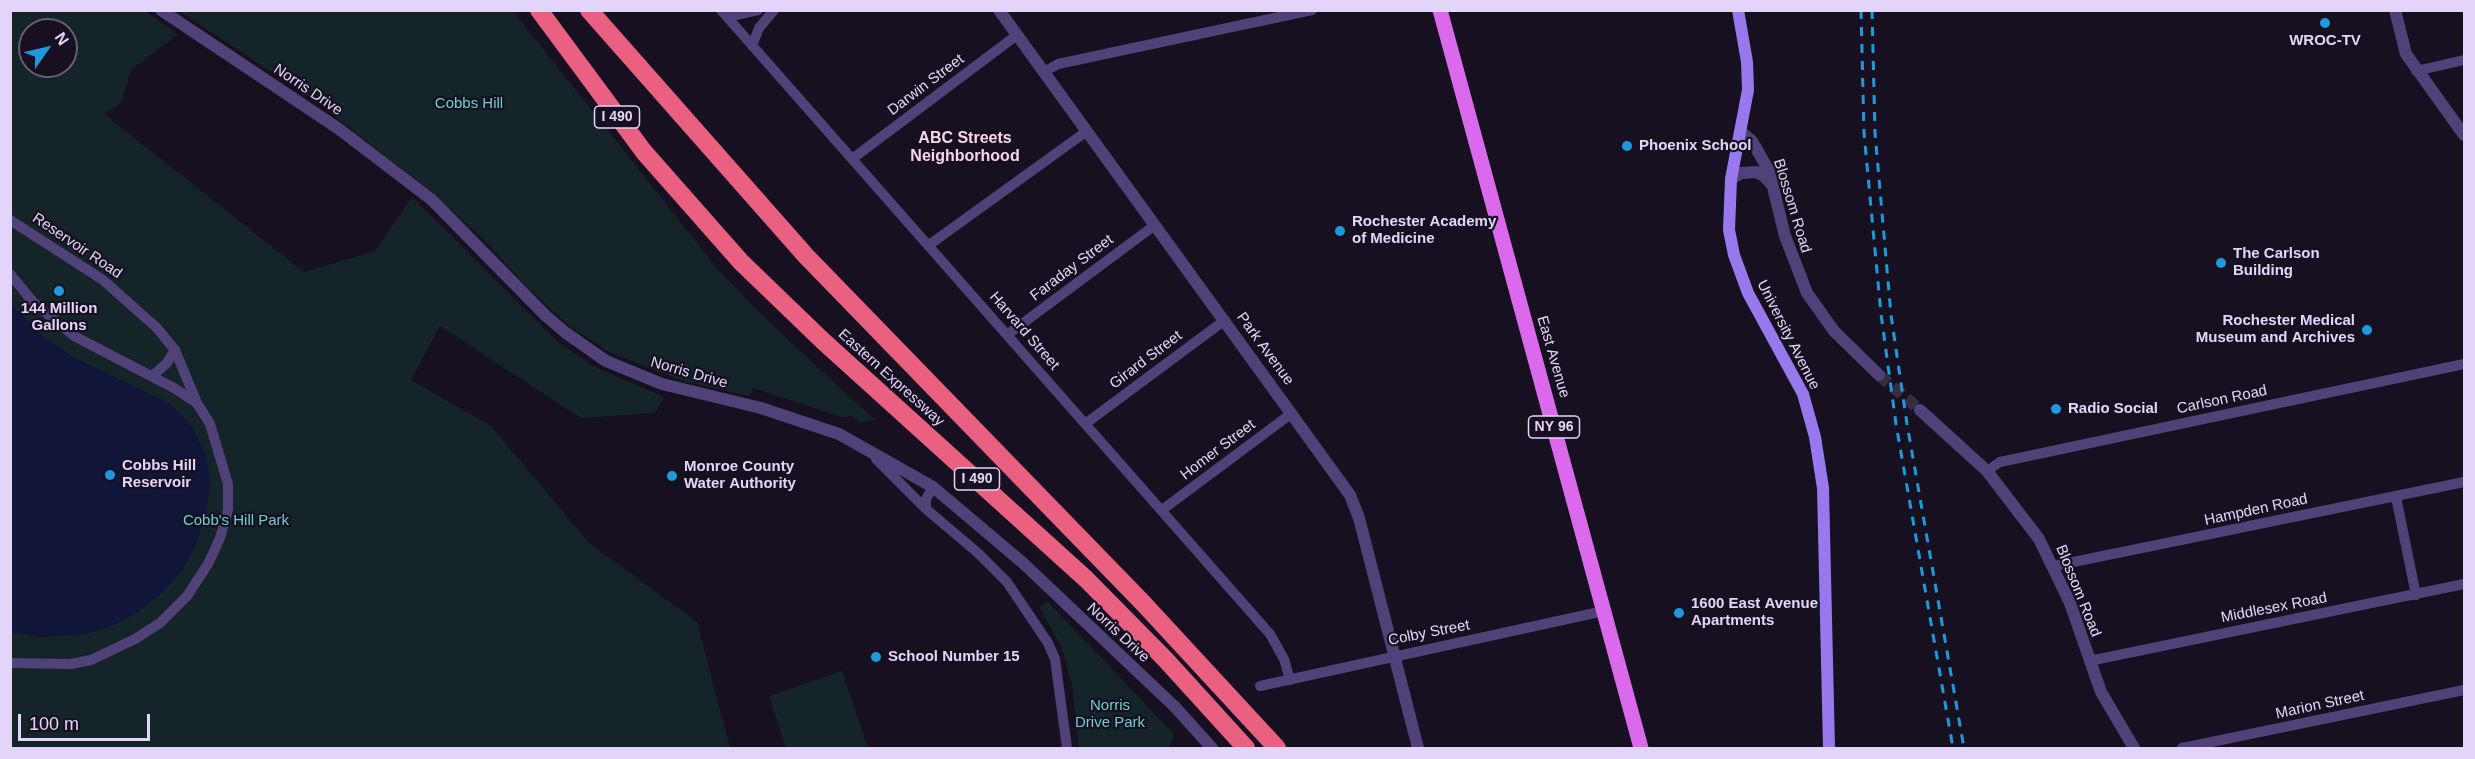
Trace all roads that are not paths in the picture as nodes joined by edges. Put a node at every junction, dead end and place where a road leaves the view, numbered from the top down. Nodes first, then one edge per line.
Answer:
1 (161, 10) edge
2 (529, 10) edge
3 (539, 10) edge
4 (589, 10) edge
5 (606, 10) edge
6 (758, 10) edge
7 (774, 10) edge
8 (999, 10) edge
9 (1312, 10) edge
10 (1440, 10) edge
11 (1738, 10) edge
12 (2395, 10) edge
13 (724, 14) edge
14 (1017, 35) junction
15 (752, 46) junction
16 (2464, 60) edge
17 (2416, 71) junction
18 (1044, 72) junction
19 (614, 114) junction
20 (1087, 131) junction
21 (1740, 131) junction
22 (2464, 135) edge
23 (852, 159) junction
24 (720, 160) junction
25 (1731, 179) junction
26 (1773, 186) junction
27 (10, 220) edge
28 (1155, 225) junction
29 (929, 245) junction
30 (10, 274) edge
31 (1225, 320) junction
32 (1007, 335) junction
33 (175, 350) junction
34 (2464, 364) edge
35 (1880, 375) tunnel mouth
36 (153, 376) junction
37 (197, 403) junction
38 (1920, 410) tunnel mouth
39 (1292, 413) junction
40 (1085, 424) junction
41 (861, 444) junction
42 (1987, 471) junction
43 (2464, 482) edge
44 (933, 487) junction
45 (2396, 497) junction
46 (926, 509) junction
47 (1162, 510) junction
48 (2054, 566) junction
49 (2464, 584) edge
50 (2416, 595) junction
51 (1604, 611) junction
52 (1394, 655) junction
53 (2089, 661) junction
54 (10, 663) edge
55 (1290, 680) junction
56 (1260, 686) dead end
57 (2464, 690) edge
58 (1067, 748) edge
59 (1212, 748) edge
60 (1246, 748) edge
61 (1277, 748) edge
62 (1418, 748) edge
63 (1641, 748) edge
64 (1828, 748) edge
65 (2134, 748) edge
66 (2182, 748) edge

1 - 41 street, Norris Drive
2 - 19 highway
3 - 19 highway, Eastern Expressway / I 490
4 - 24 highway, Eastern Expressway / I 490
5 - 24 highway
6 - 13 street
7 - 15 street
8 - 14 street, Park Avenue
9 - 18 street
10 - 51 main road, East Avenue / NY 96
11 - 21 main road, University Avenue
12 - 17 street
13 - 15 street, Harvard Street
14 - 18 street, Park Avenue
14 - 23 street, Darwin Street
15 - 23 street, Harvard Street
16 - 17 street
17 - 22 street
18 - 20 street, Park Avenue
19 - 60 highway, Eastern Expressway / I 490
20 - 28 street, Park Avenue
20 - 29 street
21 - 25 main road, University Avenue
21 - 26 street, Blossom Road
23 - 29 street, Harvard Street
24 - 61 highway, Eastern Expressway / I 490
25 - 26 street
25 - 64 main road, University Avenue
26 - 35 street, Blossom Road
27 - 33 street, Reservoir Road
28 - 31 street, Park Avenue
28 - 32 street, Faraday Street
29 - 32 street, Harvard Street
30 - 36 street, Reservoir Road
31 - 39 street, Park Avenue
31 - 40 street, Girard Street
32 - 40 street, Harvard Street
33 - 36 street
33 - 37 street, Reservoir Road
34 - 42 street, Carlson Road
36 - 37 street, Reservoir Road
37 - 54 street, Reservoir Road
38 - 42 street, Blossom Road
39 - 47 street, Homer Street
39 - 52 street, Park Avenue
40 - 47 street, Harvard Street
41 - 44 street, Norris Drive
41 - 46 street
42 - 48 street, Blossom Road
43 - 45 street, Hampden Road
44 - 46 street
44 - 59 street, Norris Drive
45 - 48 street, Hampden Road
45 - 50 street
46 - 58 street
47 - 55 street, Harvard Street
48 - 53 street, Blossom Road
49 - 50 street, Middlesex Road
50 - 53 street, Middlesex Road
51 - 52 street, Colby Street
51 - 63 main road, East Avenue / NY 96
52 - 55 street, Colby Street
52 - 62 street, Park Avenue
53 - 65 street, Blossom Road
55 - 56 street, Colby Street
57 - 66 street, Marion Street

